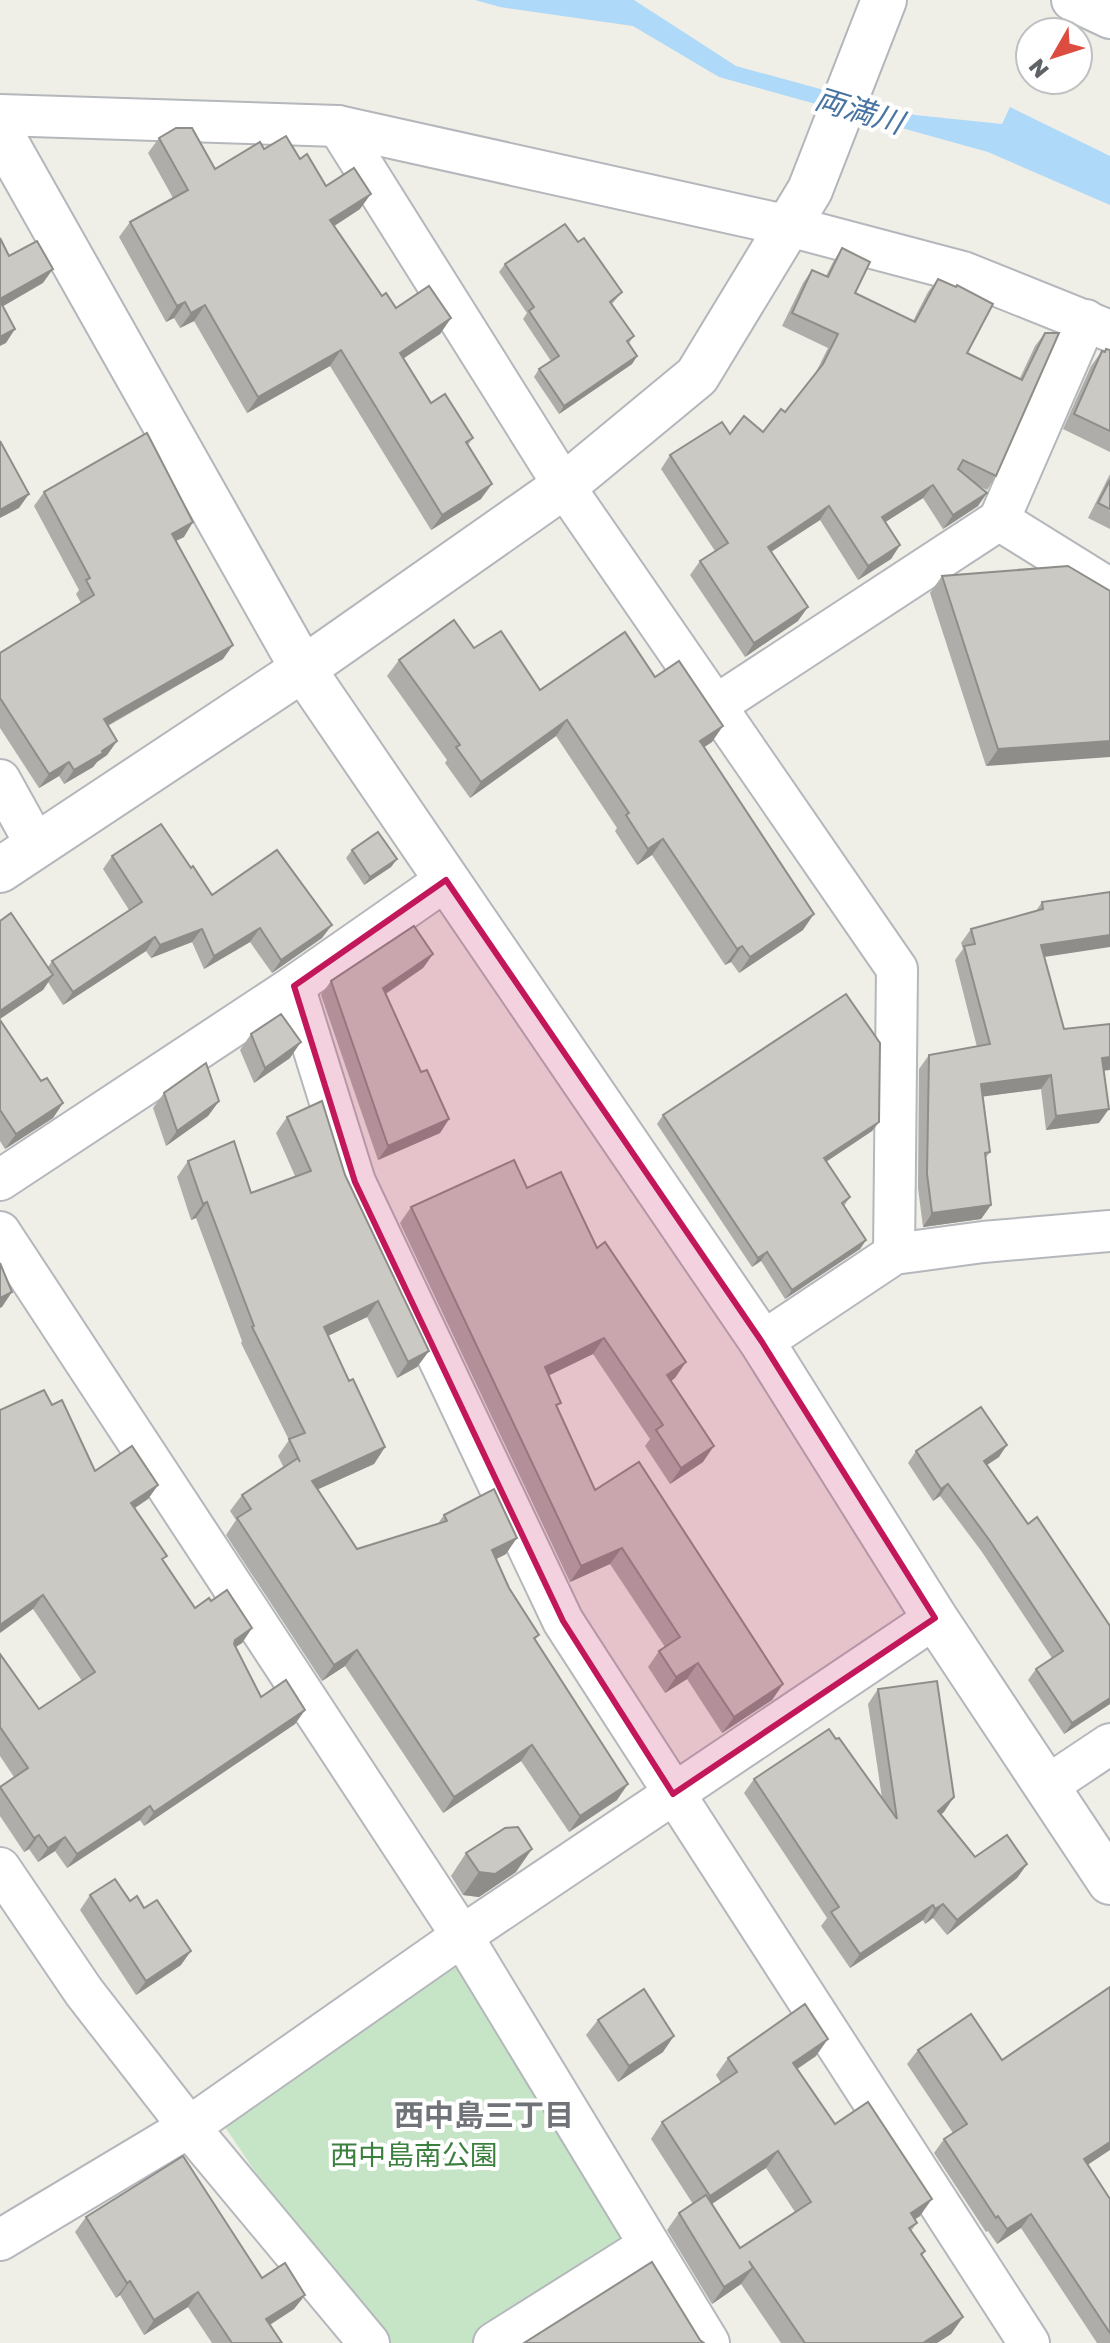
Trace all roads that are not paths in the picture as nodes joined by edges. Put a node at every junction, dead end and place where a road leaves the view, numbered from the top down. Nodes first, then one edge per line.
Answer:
1 (884, 0) edge
2 (1073, 0) edge
3 (1110, 18) edge
4 (0, 115) edge
5 (338, 126) junction
6 (0, 132) edge
7 (800, 208) junction
8 (1098, 325) edge
9 (564, 486) junction
10 (999, 520) junction
11 (1110, 589) edge
12 (303, 669) junction
13 (715, 706) junction
14 (0, 780) edge
15 (36, 845) junction
16 (0, 870) edge
17 (446, 880) junction
18 (294, 986) junction
19 (0, 1180) edge
20 (1110, 1231) edge
21 (0, 1232) edge
22 (894, 1254) junction
23 (762, 1342) junction
24 (935, 1618) junction
25 (1110, 1744) edge
26 (1047, 1786) junction
27 (673, 1794) junction
28 (0, 1868) edge
29 (1110, 1882) edge
30 (462, 1936) junction
31 (189, 2127) junction
32 (0, 2240) edge
33 (648, 2246) junction
34 (369, 2343) edge
35 (494, 2343) edge
36 (709, 2343) edge
37 (1029, 2343) edge

1 - 7 street
2 - 3 street
4 - 5 street
5 - 7 street
5 - 9 street
6 - 12 street
7 - 8 street
7 - 9 street
8 - 10 street
9 - 12 street
9 - 13 street
10 - 11 street
10 - 13 street
12 - 15 street
12 - 17 street
13 - 22 street
14 - 15 street
15 - 16 street
17 - 18 street
17 - 23 street
18 - 19 street
18 - 27 street
20 - 22 street
21 - 30 street
22 - 23 street
23 - 24 street
24 - 26 street
24 - 27 street
25 - 26 street
26 - 29 street
27 - 30 street
27 - 37 street
28 - 31 street
30 - 31 street
30 - 33 street
31 - 32 street
31 - 34 street
33 - 35 street
33 - 36 street

